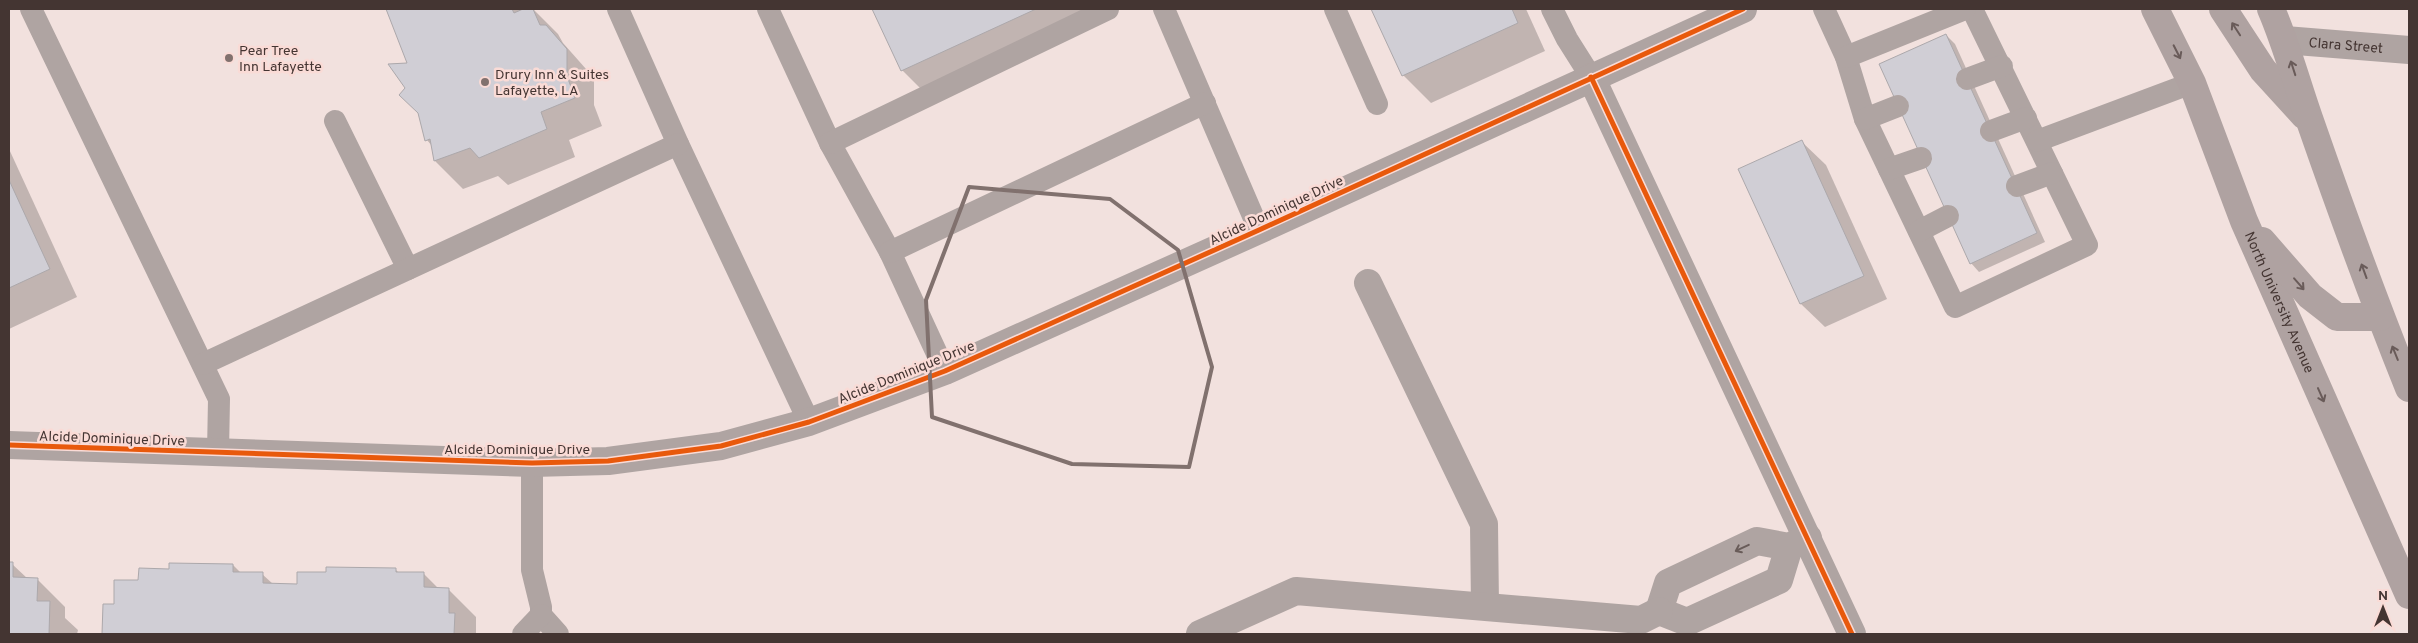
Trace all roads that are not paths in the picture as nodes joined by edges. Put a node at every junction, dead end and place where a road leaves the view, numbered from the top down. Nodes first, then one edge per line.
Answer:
1 (31, 9) edge
2 (618, 9) edge
3 (768, 9) edge
4 (1108, 9) edge
5 (1164, 9) edge
6 (1335, 9) edge
7 (1552, 9) edge
8 (1743, 9) edge
9 (1824, 9) edge
10 (1965, 9) edge
11 (1972, 9) edge
12 (2155, 9) edge
13 (2223, 9) edge
14 (2271, 9) edge
15 (2284, 40) junction
16 (2409, 50) edge
17 (1846, 57) junction
18 (2002, 66) junction
19 (1591, 77) junction
20 (1967, 80) dead end
21 (2192, 83) junction
22 (1205, 103) junction
23 (1377, 104) dead end
24 (1898, 106) dead end
25 (2026, 118) junction
26 (1865, 120) junction
27 (335, 121) dead end
28 (2310, 121) junction
29 (1991, 131) dead end
30 (2037, 141) junction
31 (830, 143) junction
32 (678, 144) junction
33 (1921, 158) dead end
34 (1889, 169) junction
35 (2052, 173) junction
36 (2017, 186) dead end
37 (1948, 216) dead end
38 (2244, 221) junction
39 (1259, 230) junction
40 (1918, 231) junction
41 (890, 252) junction
42 (408, 269) junction
43 (1368, 283) dead end
44 (2380, 317) junction
45 (203, 364) junction
46 (945, 371) junction
47 (2409, 388) edge
48 (809, 422) junction
49 (9, 445) edge
50 (218, 452) junction
51 (532, 463) junction
52 (1798, 542) junction
53 (2398, 545) edge
54 (1706, 564) junction
55 (2409, 595) edge
56 (1728, 602) junction
57 (1485, 606) junction
58 (542, 615) junction
59 (1649, 622) edge
60 (523, 634) edge
61 (558, 634) edge
62 (1200, 634) edge
63 (1852, 634) edge

1 - 45 lane
2 - 32 lane
3 - 31 lane
4 - 31 lane
5 - 22 lane
6 - 23 lane
7 - 19 lane
8 - 19 street, Alcide Dominique Drive
9 - 17 lane
10 - 17 lane
11 - 18 lane
12 -> 21 main road, North University Avenue
28 -> 13 main road
14 - 15 main road
15 - 16 street, Clara Street
28 -> 15 main road
17 - 26 lane
18 - 20 lane
18 - 25 lane
19 - 39 street, Alcide Dominique Drive
19 - 52 street
21 - 30 lane
21 - 38 main road, North University Avenue
22 - 39 lane
22 - 41 lane
24 - 26 lane
25 - 29 lane
25 - 30 lane
26 - 34 lane
27 - 42 lane
44 -> 28 main road
30 - 35 lane
31 - 41 lane
32 - 42 lane
32 - 48 lane
33 - 34 lane
34 - 40 lane
35 - 36 lane
35 - 40 lane
37 - 40 lane
38 -> 44 main road
38 -> 53 main road, North University Avenue
39 - 46 street, Alcide Dominique Drive
41 - 46 lane
42 - 45 lane
43 - 57 street
47 -> 44 main road
45 - 50 lane
46 - 48 street, Alcide Dominique Drive
48 - 51 street, Alcide Dominique Drive
49 - 50 street, Alcide Dominique Drive
50 - 51 street, Alcide Dominique Drive
51 - 58 lane
52 -> 54 street
52 - 56 street
52 - 63 street
53 - 55 main road, North University Avenue
54 - 56 street
54 - 59 street
56 - 59 street
57 - 59 street
57 - 62 street
58 - 60 lane
58 - 61 lane

